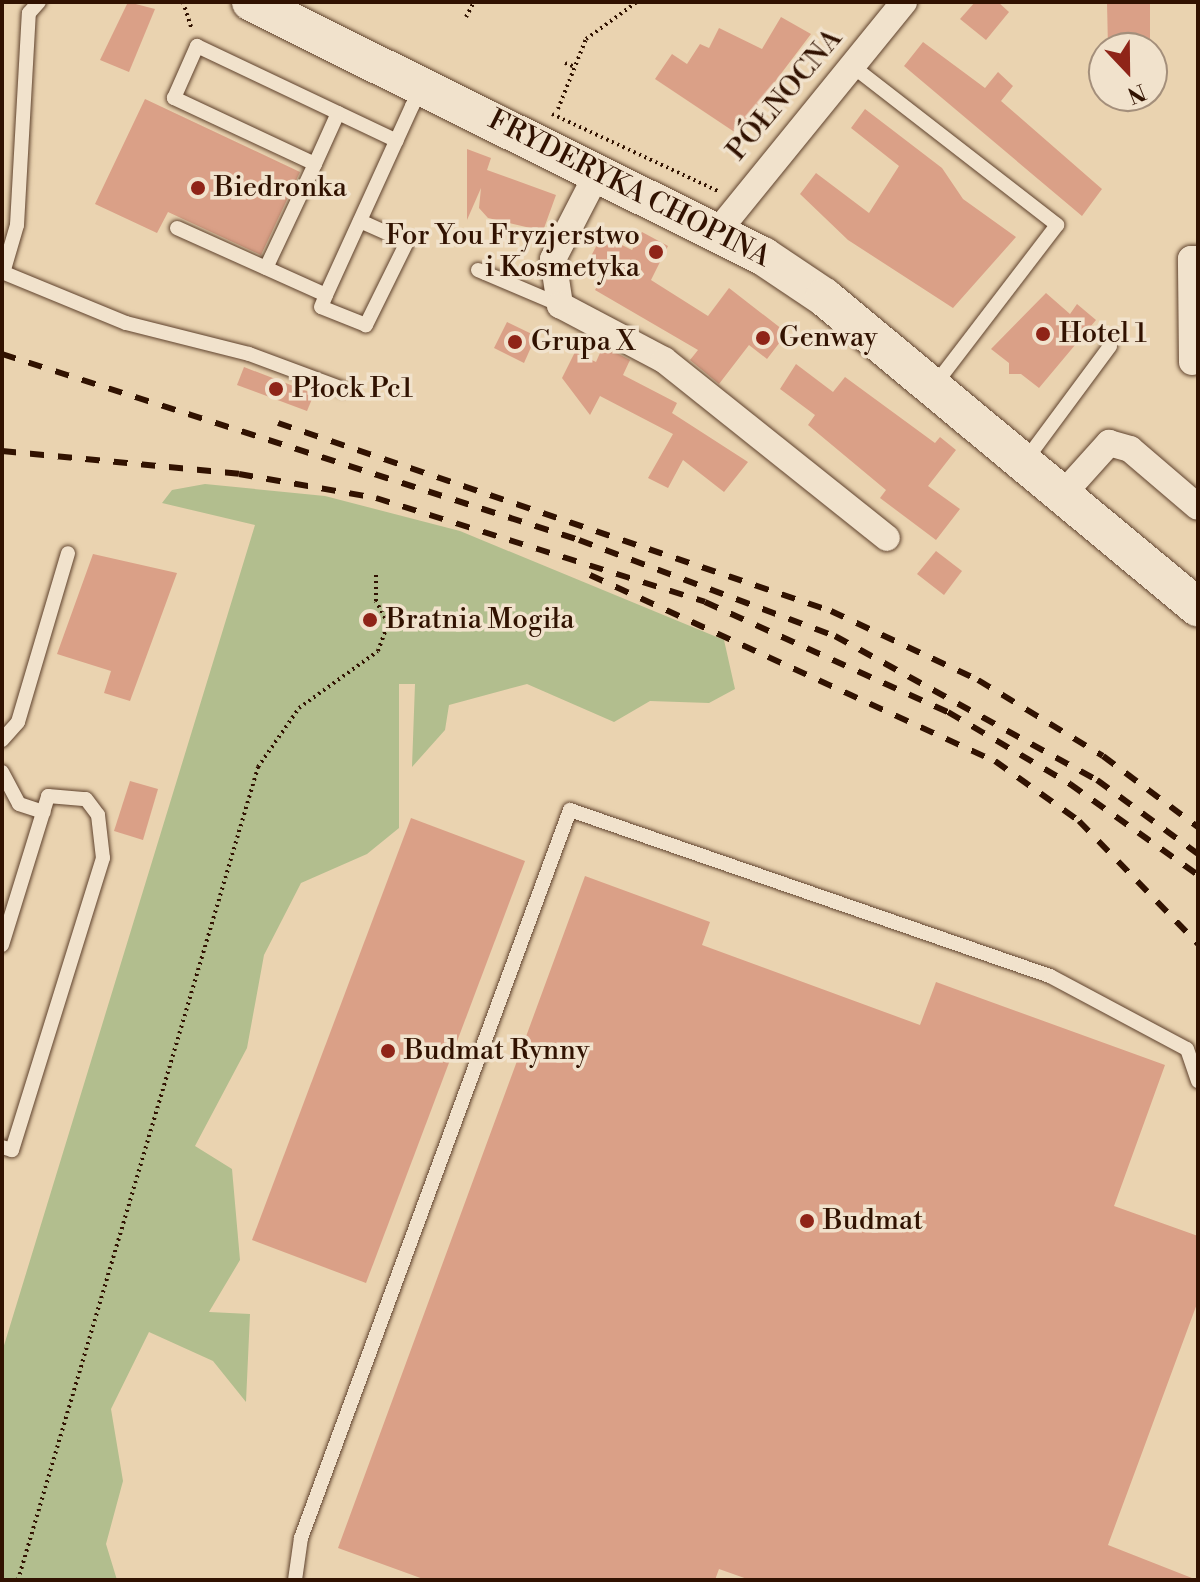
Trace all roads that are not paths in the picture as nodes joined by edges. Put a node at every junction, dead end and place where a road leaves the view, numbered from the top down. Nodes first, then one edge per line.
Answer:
1 (39, 2) edge
2 (251, 2) edge
3 (904, 2) edge
4 (851, 65) junction
5 (424, 85) junction
6 (338, 113) junction
7 (397, 141) junction
8 (315, 164) junction
9 (599, 170) junction
10 (360, 221) junction
11 (177, 228) dead end
12 (718, 231) junction
13 (1198, 259) edge
14 (266, 268) junction
15 (478, 270) dead end
16 (2, 273) edge
17 (326, 295) junction
18 (560, 305) junction
19 (1110, 346) dead end
20 (1192, 362) dead end
21 (934, 387) junction
22 (343, 389) dead end
23 (1024, 462) junction
24 (1063, 494) junction
25 (1198, 507) edge
26 (887, 538) dead end
27 (68, 553) dead end
28 (1198, 607) edge
29 (2, 740) edge
30 (2, 772) edge
31 (44, 812) junction
32 (2, 945) edge
33 (1198, 1081) edge
34 (2, 1147) edge
35 (295, 1580) edge

1 - 16 lane
2 - 5 street, FRYDERYKA CHOPINA
3 - 4 street, PÓŁNOCNA
4 - 12 street, PÓŁNOCNA
4 - 21 lane
5 - 7 lane
5 - 9 street, FRYDERYKA CHOPINA
6 - 7 lane
6 - 8 lane
6 - 8 lane
7 - 10 lane
8 - 14 lane
9 - 12 street, FRYDERYKA CHOPINA
9 - 18 street
10 - 17 lane
10 - 17 lane
11 - 14 lane
12 - 21 street, FRYDERYKA CHOPINA
13 - 20 street
14 - 17 lane
15 - 18 lane
16 - 22 lane
18 - 26 street
19 - 23 lane
21 - 23 street, FRYDERYKA CHOPINA
23 - 24 street, FRYDERYKA CHOPINA
24 - 25 street
24 - 28 street, FRYDERYKA CHOPINA
27 - 29 lane
30 - 31 lane
31 - 32 lane
31 - 34 lane
33 - 35 lane

